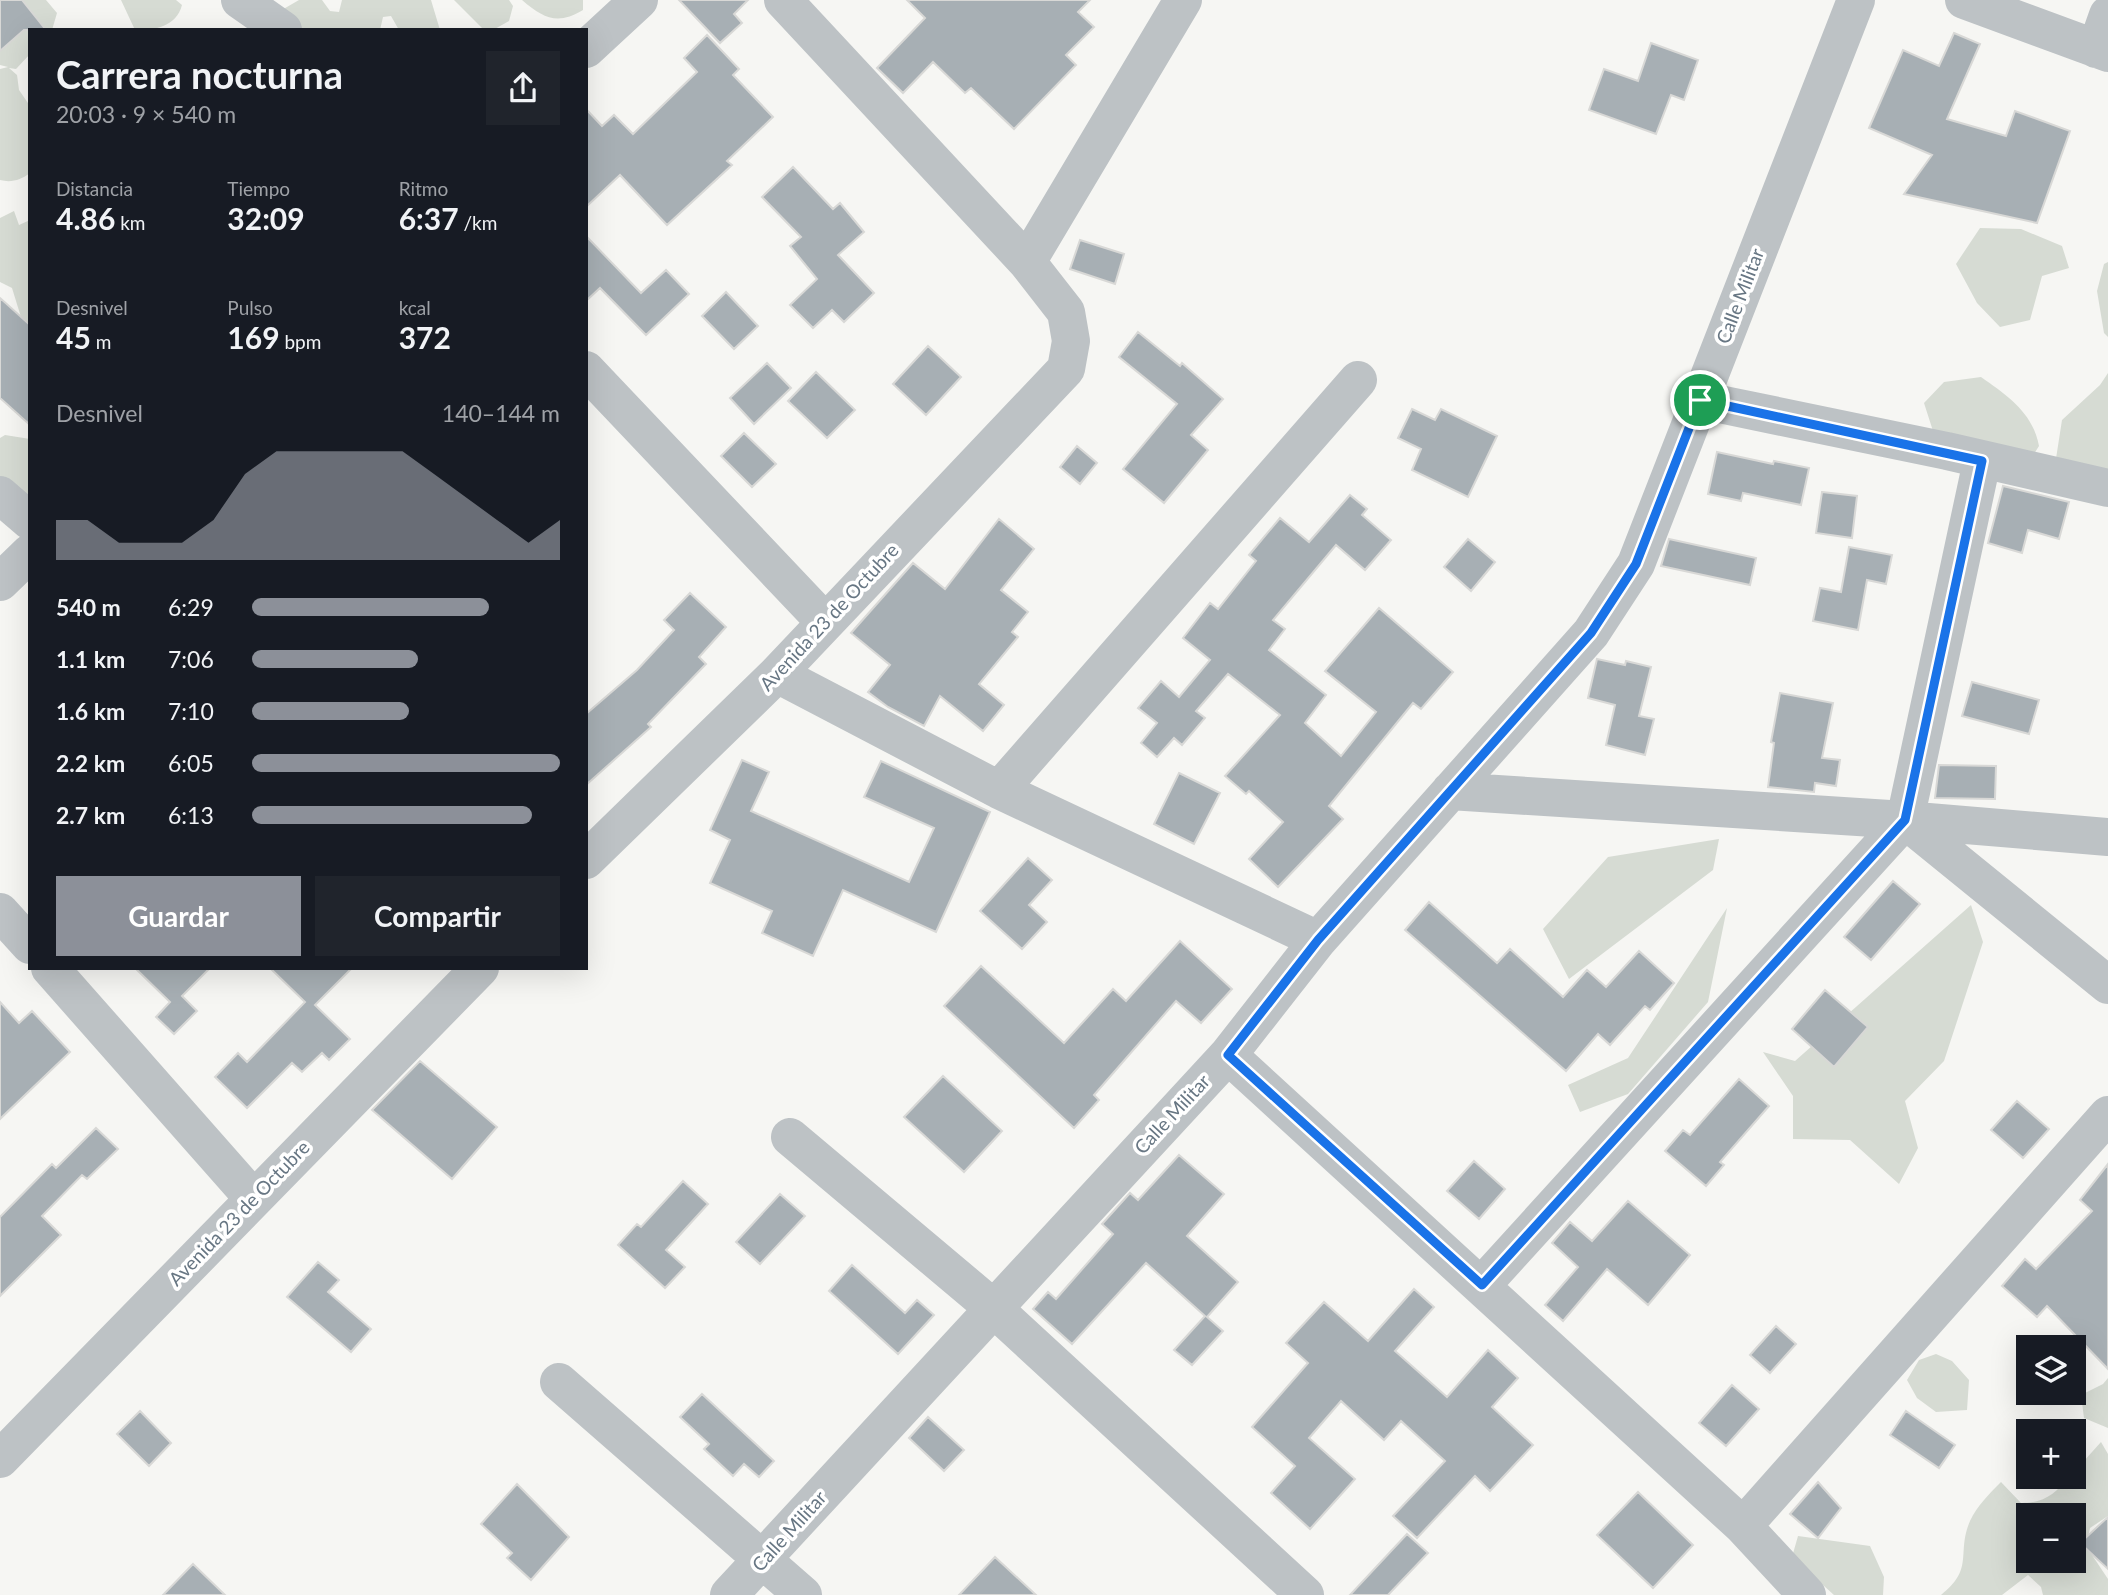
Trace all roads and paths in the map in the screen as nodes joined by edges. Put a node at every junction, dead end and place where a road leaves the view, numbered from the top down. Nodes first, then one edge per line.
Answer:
1 (240, 0) edge
2 (639, 0) edge
3 (783, 0) edge
4 (1183, 0) edge
5 (1856, 0) edge
6 (1964, 0) edge
7 (280, 28) edge
8 (2104, 39) edge
9 (588, 47) edge
10 (1027, 261) junction
11 (588, 372) edge
12 (1358, 380) dead end
13 (1700, 400) junction
14 (1982, 461) junction
15 (2108, 488) edge
16 (0, 495) edge
17 (28, 519) edge
18 (28, 555) edge
19 (0, 582) edge
20 (824, 621) junction
21 (777, 674) junction
22 (999, 790) junction
23 (1450, 791) junction
24 (1905, 820) junction
25 (2108, 837) edge
26 (588, 858) edge
27 (0, 912) edge
28 (1318, 940) junction
29 (28, 943) edge
30 (52, 970) edge
31 (478, 970) edge
32 (2108, 985) edge
33 (1228, 1055) junction
34 (2108, 1115) edge
35 (790, 1137) dead end
36 (253, 1198) junction
37 (1482, 1285) junction
38 (992, 1307) junction
39 (559, 1382) dead end
40 (0, 1459) edge
41 (1743, 1526) junction
42 (765, 1558) junction
43 (729, 1595) edge
44 (803, 1595) edge
45 (1305, 1595) edge
46 (1806, 1595) edge

1 - 7 street
2 - 9 street
3 - 10 street
4 - 10 street
5 - 13 street, Calle Militar
6 - 8 street
10 - 20 street, Avenida 23 de Octubre
11 - 20 street
12 - 22 street
13 - 14 street
13 - 23 street, Calle Militar
14 - 15 street
14 - 24 street
16 - 17 street
18 - 19 street
20 - 21 street, Avenida 23 de Octubre
21 - 22 street
21 - 26 street, Avenida 23 de Octubre
22 - 28 street
23 - 24 street
23 - 28 street, Calle Militar
24 - 25 street
24 - 32 street
24 - 37 street
27 - 29 street
28 - 33 street, Calle Militar
30 - 36 street
31 - 36 street, Avenida 23 de Octubre
33 - 37 street
33 - 38 street, Calle Militar
34 - 41 street
35 - 38 street
36 - 40 street, Avenida 23 de Octubre
37 - 41 street
38 - 42 street, Calle Militar
38 - 45 street
39 - 42 street
41 - 46 street
42 - 43 street, Calle Militar
42 - 44 street

